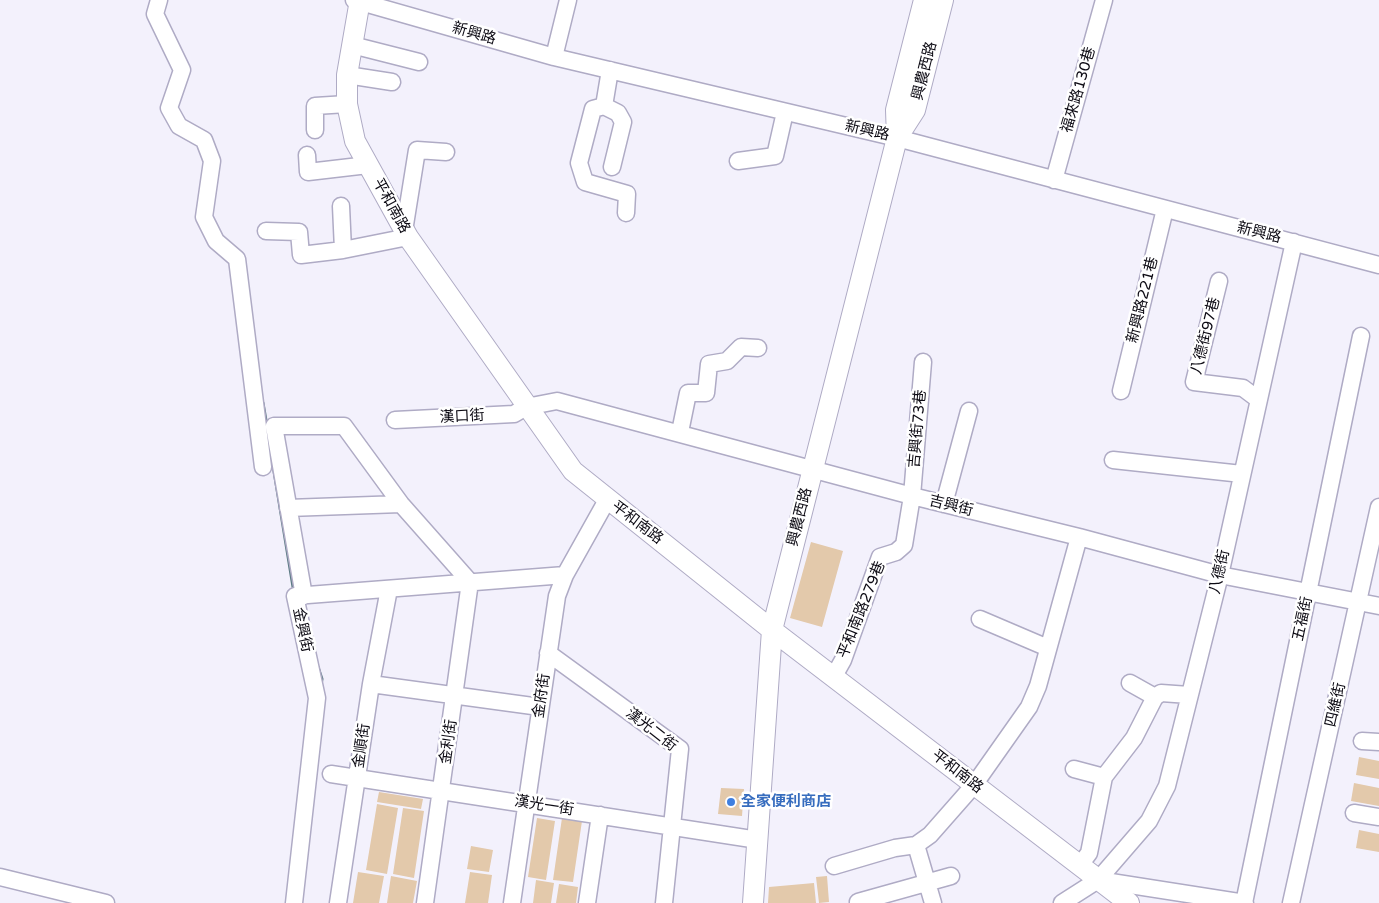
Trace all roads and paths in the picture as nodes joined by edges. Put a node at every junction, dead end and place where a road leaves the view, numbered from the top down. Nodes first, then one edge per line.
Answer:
1 (159, 0) edge
2 (358, 0) edge
3 (568, 0) edge
4 (924, 0) edge
5 (943, 0) edge
6 (1104, 0) edge
7 (352, 45) junction
8 (554, 57) junction
9 (419, 62) dead end
10 (610, 70) junction
11 (347, 75) junction
12 (392, 82) dead end
13 (346, 104) junction
14 (604, 106) junction
15 (784, 112) junction
16 (315, 130) dead end
17 (897, 138) junction
18 (446, 152) dead end
19 (307, 155) dead end
20 (738, 161) dead end
21 (368, 165) junction
22 (612, 168) dead end
23 (1054, 180) junction
24 (341, 206) dead end
25 (1165, 209) junction
26 (626, 213) dead end
27 (266, 231) dead end
28 (406, 234) junction
29 (1294, 242) junction
30 (342, 250) junction
31 (1379, 264) edge
32 (1219, 281) dead end
33 (1360, 336) dead end
34 (758, 348) dead end
35 (923, 362) dead end
36 (1121, 391) dead end
37 (1259, 400) junction
38 (526, 407) junction
39 (969, 411) dead end
40 (395, 420) dead end
41 (680, 432) junction
42 (1113, 460) dead end
43 (263, 467) dead end
44 (812, 468) junction
45 (1242, 474) junction
46 (912, 496) junction
47 (607, 500) junction
48 (401, 504) junction
49 (944, 504) junction
50 (1379, 507) edge
51 (288, 508) junction
52 (1079, 537) junction
53 (565, 575) junction
54 (1220, 575) junction
55 (470, 582) junction
56 (389, 589) junction
57 (1309, 592) junction
58 (304, 596) junction
59 (1359, 602) junction
60 (1379, 606) edge
61 (980, 619) dead end
62 (772, 630) junction
63 (1048, 648) junction
64 (548, 653) junction
65 (834, 676) junction
66 (1130, 683) dead end
67 (371, 684) junction
68 (1189, 695) junction
69 (455, 696) junction
70 (1155, 696) junction
71 (540, 707) junction
72 (1362, 741) dead end
73 (1379, 742) edge
74 (1074, 769) dead end
75 (331, 774) dead end
76 (1104, 777) junction
77 (357, 778) junction
78 (974, 785) junction
79 (442, 791) junction
80 (526, 804) junction
81 (1354, 813) dead end
82 (600, 815) junction
83 (1379, 817) edge
84 (671, 826) junction
85 (758, 840) junction
86 (916, 845) junction
87 (1080, 865) junction
88 (834, 866) dead end
89 (952, 876) dead end
90 (0, 877) edge
91 (1098, 880) junction
92 (927, 883) junction
93 (858, 902) dead end
94 (106, 903) edge
95 (294, 903) edge
96 (338, 903) edge
97 (425, 903) edge
98 (512, 903) edge
99 (587, 903) edge
100 (664, 903) edge
101 (753, 903) edge
102 (933, 903) edge
103 (1062, 903) edge
104 (1129, 903) edge
105 (1245, 903) edge
106 (1291, 903) edge

1 - 43 street
2 - 7 main road, 平和南路
2 - 8 street, 新興路
3 - 8 street
4 - 17 main road, 興農西路
5 - 17 main road, 興農西路
6 - 23 street, 福來路130巷
7 - 9 street
7 - 11 main road, 平和南路
8 - 10 street, 新興路
10 - 14 street
10 - 15 street, 新興路
11 - 12 street
11 - 13 main road, 平和南路
13 - 16 street
13 - 21 main road, 平和南路
14 - 22 street
14 - 26 street
15 - 17 street, 新興路
15 - 20 street
17 - 23 street, 新興路
17 - 44 main road, 興農西路
18 - 28 street
19 - 21 street
21 - 28 main road, 平和南路
23 - 25 street, 新興路
24 - 30 street
25 - 29 street, 新興路
25 - 36 street, 新興路221巷
27 - 30 street
28 - 30 street
28 - 38 main road, 平和南路
29 - 31 street, 新興路
29 - 37 street, 八德街
32 - 37 street, 八德街97巷
33 - 57 street, 五福街
34 - 41 street
35 - 46 street, 吉興街73巷
37 - 45 street, 八德街
38 - 40 street, 漢口街
38 - 41 street, 吉興街
38 - 47 main road, 平和南路
39 - 49 street
41 - 44 street, 吉興街
42 - 45 street
44 - 46 street, 吉興街
44 - 62 main road, 興農西路
45 - 54 street, 八德街
46 - 49 street, 吉興街
46 - 65 street, 平和南路279巷
47 - 53 street, 金府街
47 - 62 main road, 平和南路
48 - 51 street
48 - 51 street
48 - 55 street
49 - 52 street, 吉興街
50 - 59 street, 四維街
51 - 58 street
52 - 54 street, 吉興街
52 - 63 street
53 - 55 street, 金興街
53 - 64 street, 金府街
54 - 57 street, 吉興街
54 - 68 street, 八德街
55 - 56 street, 金興街
55 - 69 street, 金利街
56 - 58 street, 金興街
56 - 67 street, 金順街
57 - 59 street, 吉興街
57 - 105 street, 五福街
58 - 95 street, 金興街
59 - 60 street, 吉興街
59 - 106 street, 四維街
61 - 63 street
62 - 65 main road, 平和南路
62 - 85 main road, 興農西路
63 - 78 street
64 - 71 street, 金府街
64 - 84 street, 漢光二街
65 - 78 main road, 平和南路
66 - 70 street
67 - 69 street
67 - 77 street, 金順街
68 - 70 street
68 - 91 street, 八德街
69 - 71 street
69 - 79 street, 金利街
70 - 76 street
71 - 80 street, 金府街
72 - 73 street
74 - 76 street
75 - 77 street, 漢光一街
76 - 87 street
77 - 79 street, 漢光一街
77 - 96 street, 金順街
78 - 86 street
78 - 87 main road, 平和南路
79 - 80 street, 漢光一街
79 - 97 street, 金利街
80 - 82 street, 漢光一街
80 - 98 street, 金府街
81 - 83 street
82 - 84 street, 漢光一街
82 - 99 street
84 - 85 street, 漢光一街
84 - 100 street, 漢光二街
85 - 101 main road, 興農西路
86 - 88 street
86 - 92 street
87 - 91 main road, 平和南路
89 - 92 street
90 - 94 street
91 - 103 street, 八德街
91 - 104 main road, 平和南路
91 - 105 street
92 - 93 street
92 - 102 street

